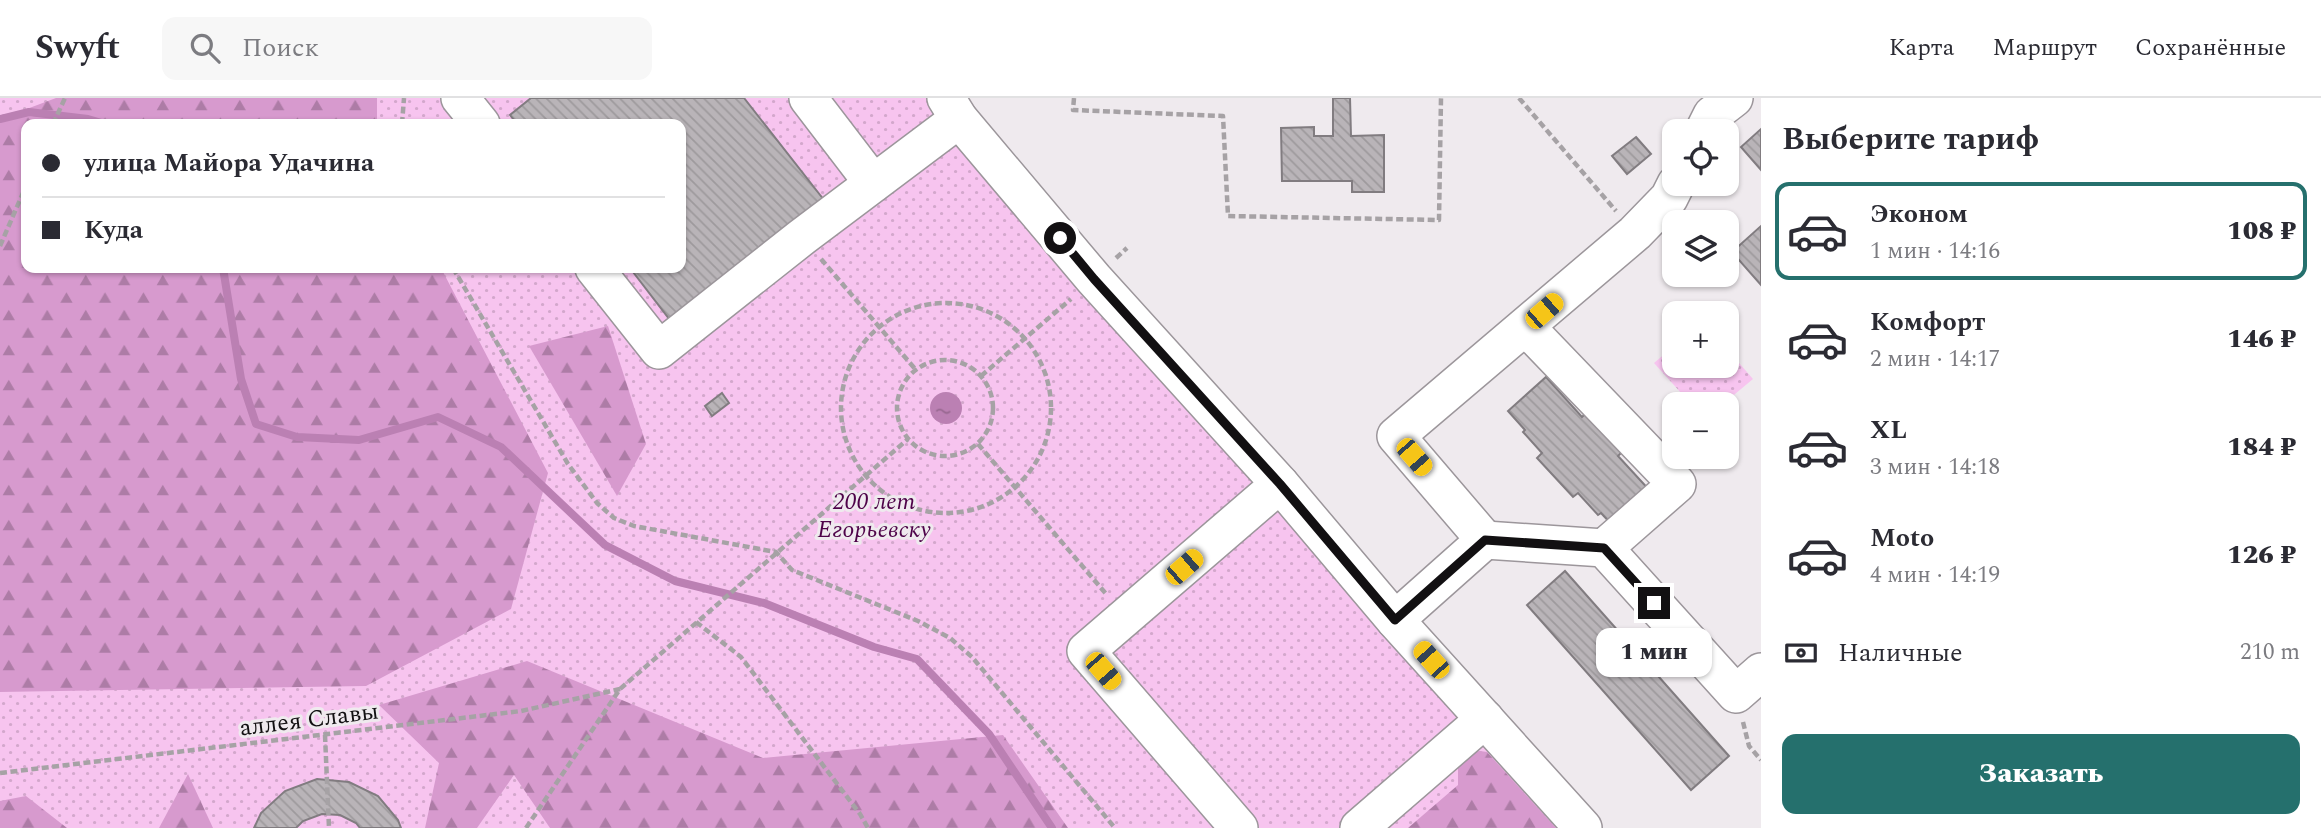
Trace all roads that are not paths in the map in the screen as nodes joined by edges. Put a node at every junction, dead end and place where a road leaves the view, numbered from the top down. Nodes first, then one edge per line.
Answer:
1 (460, 98) edge
2 (808, 98) edge
3 (1734, 98) edge
4 (952, 108) edge
5 (477, 119) edge
6 (1710, 119) edge
7 (873, 183) junction
8 (1670, 196) edge
9 (598, 273) edge
10 (1526, 327) junction
11 (1280, 484) junction
12 (1485, 540) junction
13 (1604, 548) junction
14 (1395, 620) junction
15 (1748, 683) edge
16 (1485, 719) junction
17 (1239, 828) edge
18 (1359, 828) edge
19 (1583, 828) edge

1 - 5 street
2 - 7 street
3 - 6 street
4 - 7 street
4 - 11 street
7 - 9 street
8 - 10 street
10 - 12 street
10 - 13 street
11 - 14 street
11 - 17 street
12 - 13 street
12 - 14 street
13 - 15 street
14 - 16 street
16 - 18 street
16 - 19 street

